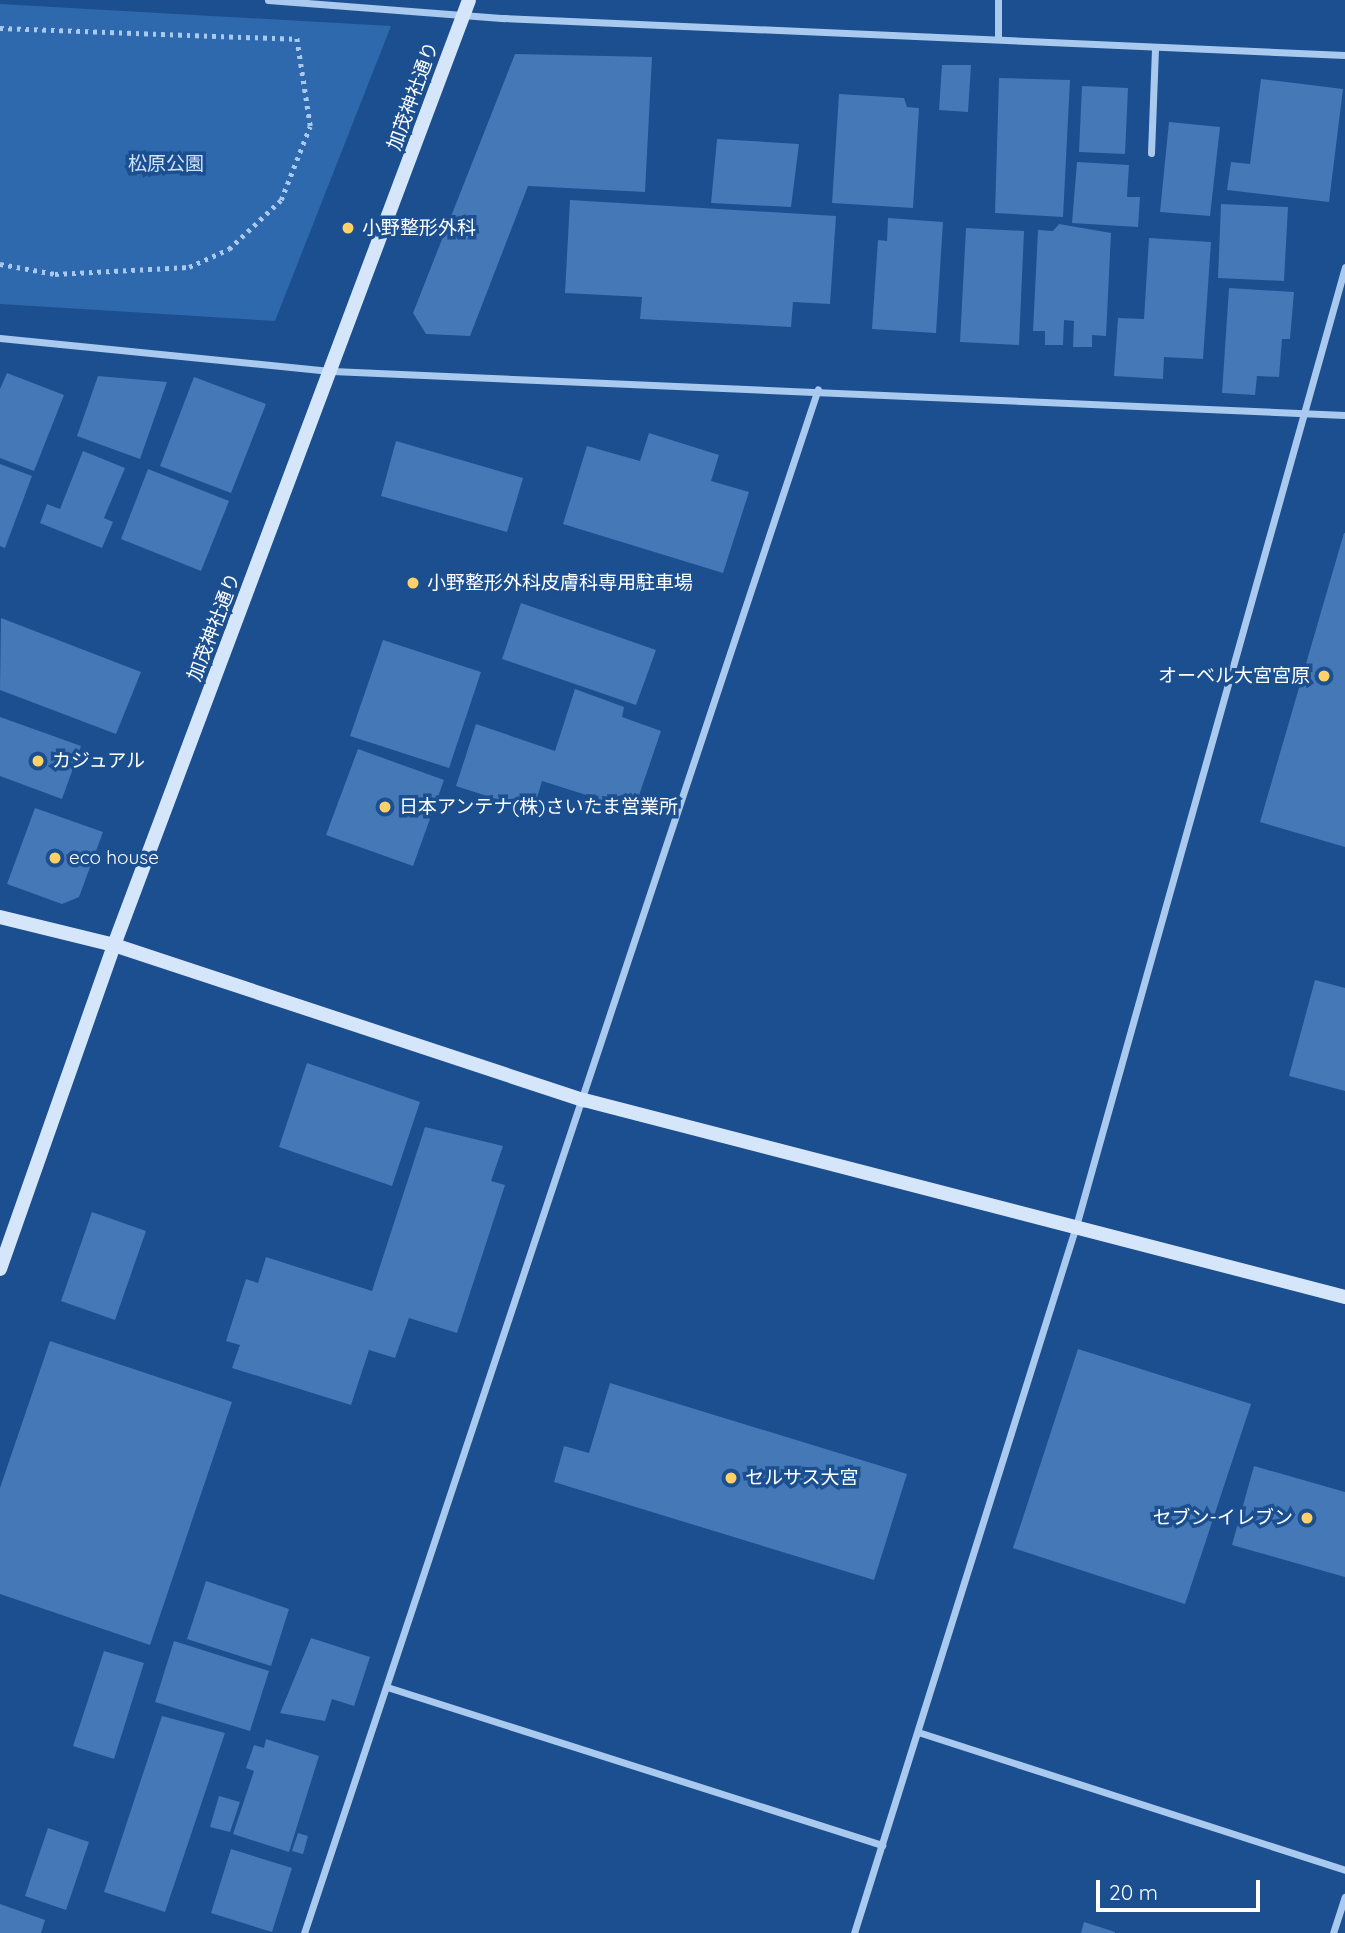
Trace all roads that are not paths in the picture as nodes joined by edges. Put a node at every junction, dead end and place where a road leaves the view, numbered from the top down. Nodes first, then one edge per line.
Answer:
1 (268, 0) edge
2 (469, 0) edge
3 (998, 0) edge
4 (463, 16) junction
5 (998, 39) junction
6 (1155, 48) junction
7 (1345, 55) edge
8 (1151, 153) dead end
9 (1345, 267) edge
10 (0, 338) edge
11 (332, 371) junction
12 (818, 389) junction
13 (1306, 414) junction
14 (1345, 415) edge
15 (0, 917) edge
16 (114, 945) junction
17 (584, 1100) junction
18 (1076, 1226) junction
19 (0, 1269) edge
20 (1345, 1297) edge
21 (387, 1687) junction
22 (918, 1732) junction
23 (882, 1845) junction
24 (1345, 1870) edge
25 (1345, 1897) edge
26 (304, 1933) edge
27 (854, 1933) edge
28 (1333, 1933) edge

1 - 4 street
2 - 4 street, 加茂神社通り
3 - 5 street
4 - 5 street
4 - 11 street, 加茂神社通り
5 - 6 street
6 - 7 street
6 - 8 street
9 - 13 street
10 - 11 street
11 - 12 street
11 - 16 street, 加茂神社通り
12 - 13 street
12 - 17 street
13 - 14 street
13 - 18 street
15 - 16 street
16 - 17 street
16 - 19 street, 加茂神社通り
17 - 18 street
17 - 21 street
18 - 20 street
18 - 22 street
21 - 23 street
21 - 26 street
22 - 23 street
22 - 24 street
23 - 27 street
25 - 28 street

